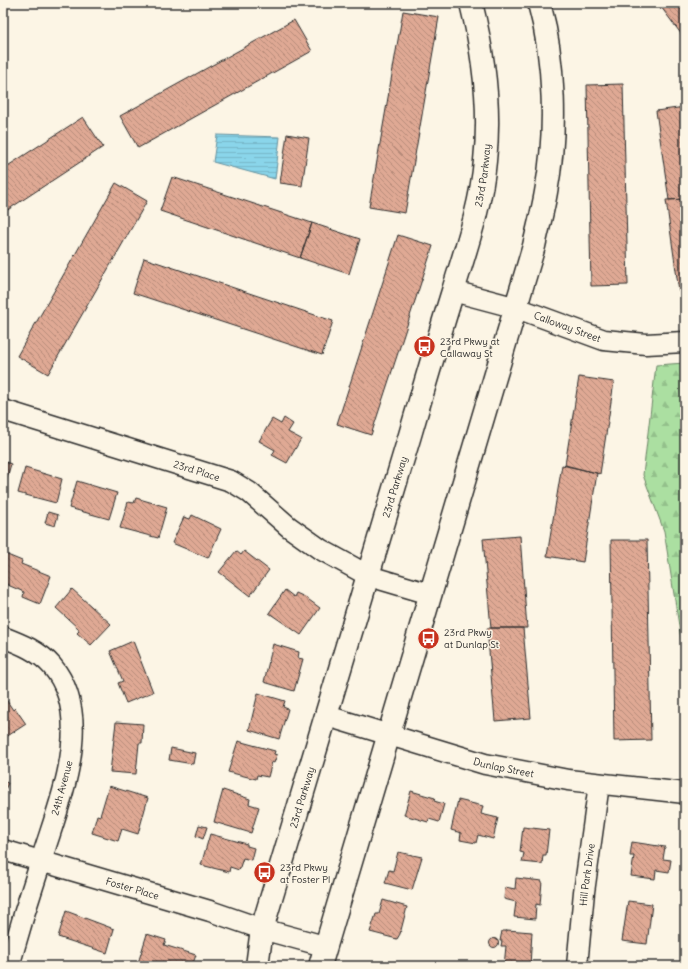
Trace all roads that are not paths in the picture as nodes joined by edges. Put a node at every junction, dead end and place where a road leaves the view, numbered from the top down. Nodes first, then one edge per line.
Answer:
1 (470, 3) edge
2 (539, 3) edge
3 (453, 291) junction
4 (517, 308) junction
5 (685, 342) edge
6 (3, 410) edge
7 (369, 576) junction
8 (430, 594) junction
9 (3, 637) edge
10 (327, 716) junction
11 (389, 733) junction
12 (599, 784) junction
13 (685, 793) edge
14 (3, 850) edge
15 (41, 860) junction
16 (262, 929) junction
17 (322, 956) edge
18 (9, 966) edge
19 (257, 966) edge
20 (577, 966) edge

1 - 3 street, 23rd Parkway
2 - 4 street
3 - 4 street, Calloway Street
3 - 7 street, 23rd Parkway
4 - 5 street, Calloway Street
4 - 8 street
6 - 7 street, 23rd Place
7 - 8 street, 23rd Place
7 - 10 street, 23rd Parkway
8 - 11 street
9 - 15 street, 24th Avenue
10 - 11 street, Dunlap Street
10 - 16 street, 23rd Parkway
11 - 12 street, Dunlap Street
11 - 17 street
12 - 13 street, Dunlap Street
12 - 20 street, Hill Park Drive
14 - 15 street, Foster Place
15 - 16 street, Foster Place
15 - 18 street, 24th Avenue
16 - 17 street, Foster Place
16 - 19 street, 23rd Parkway

